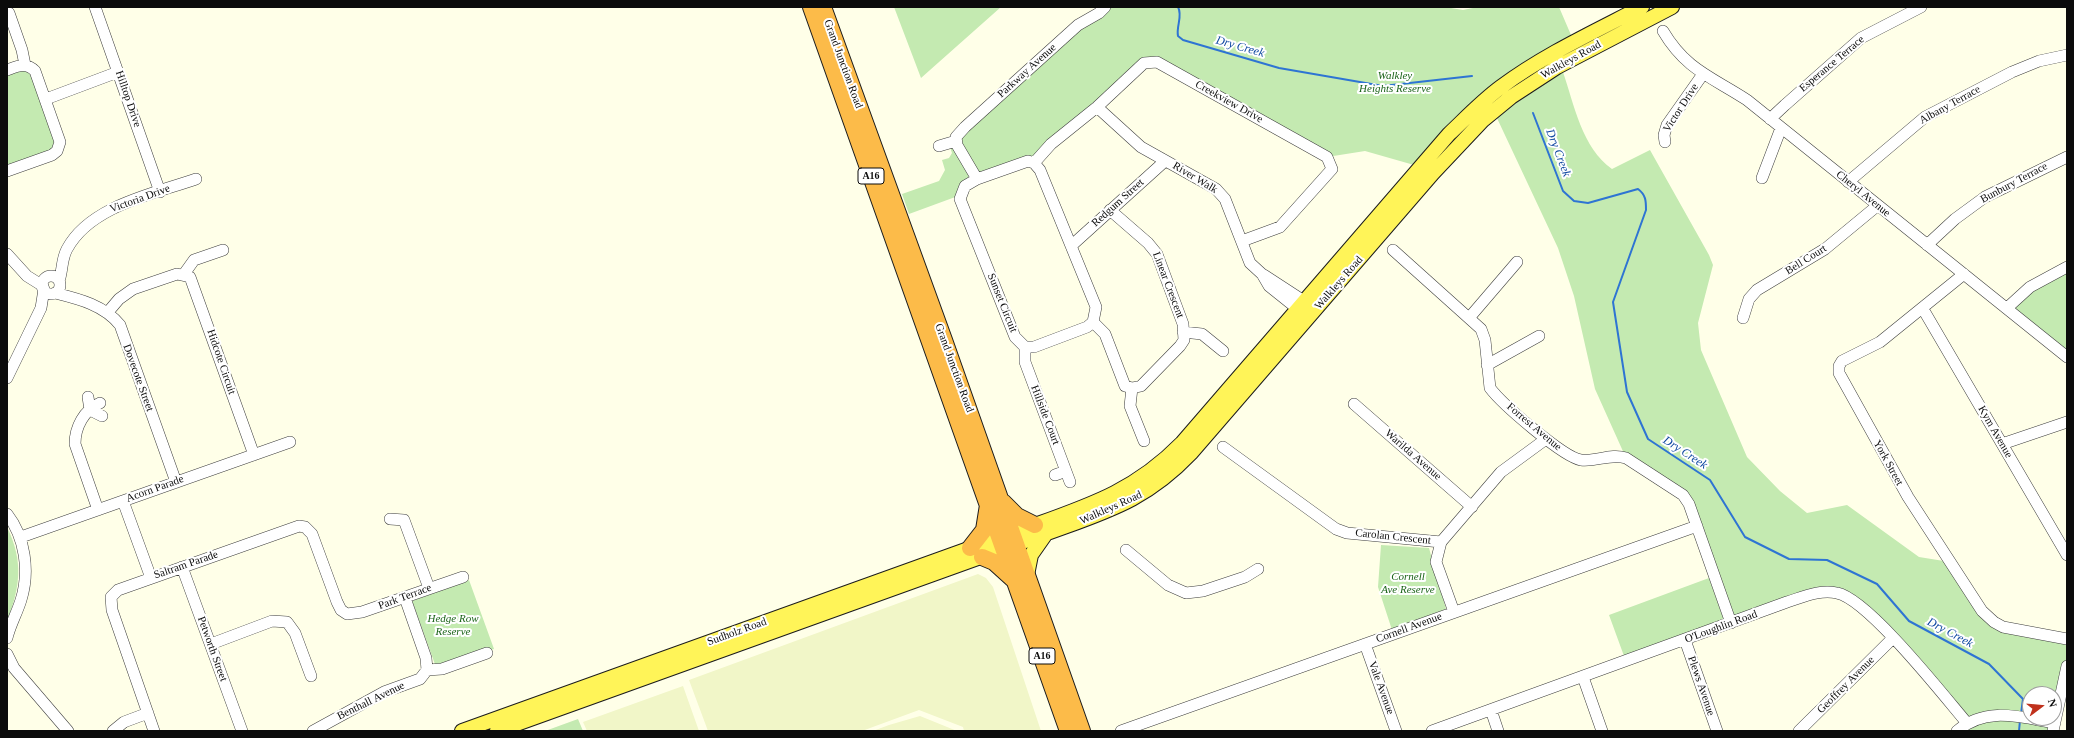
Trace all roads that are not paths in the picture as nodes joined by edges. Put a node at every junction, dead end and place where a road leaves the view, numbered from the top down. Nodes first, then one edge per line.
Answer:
1 (95, 7) edge
2 (811, 7) edge
3 (823, 7) edge
4 (1105, 7) edge
5 (1642, 7) edge
6 (1672, 7) edge
7 (1921, 7) edge
8 (9, 13) dead end
9 (1663, 31) dead end
10 (2067, 55) edge
11 (25, 65) junction
12 (7, 70) edge
13 (118, 72) junction
14 (1703, 74) junction
15 (46, 99) junction
16 (1097, 107) junction
17 (1770, 119) junction
18 (1781, 128) junction
19 (956, 141) junction
20 (1665, 142) dead end
21 (939, 146) dead end
22 (2067, 157) edge
23 (1165, 161) junction
24 (1034, 163) junction
25 (7, 171) edge
26 (1762, 178) dead end
27 (196, 179) dead end
28 (977, 180) junction
29 (1848, 182) junction
30 (160, 192) junction
31 (1877, 206) junction
32 (1110, 210) junction
33 (1242, 241) junction
34 (1927, 245) junction
35 (1071, 246) junction
36 (223, 250) dead end
37 (1393, 250) dead end
38 (7, 254) edge
39 (1517, 262) dead end
40 (2067, 267) edge
41 (184, 274) junction
42 (1964, 274) junction
43 (51, 285) junction
44 (1923, 308) junction
45 (2007, 308) junction
46 (1306, 310) junction
47 (108, 312) junction
48 (1469, 318) junction
49 (1742, 318) dead end
50 (1093, 322) junction
51 (1184, 332) junction
52 (1539, 336) dead end
53 (1025, 346) junction
54 (1223, 351) dead end
55 (2067, 357) edge
56 (1487, 366) junction
57 (7, 378) edge
58 (1132, 388) junction
59 (88, 397) dead end
60 (100, 403) dead end
61 (1354, 404) dead end
62 (90, 410) junction
63 (102, 416) dead end
64 (2067, 422) edge
65 (1546, 439) junction
66 (1144, 441) dead end
67 (290, 442) dead end
68 (2002, 444) junction
69 (1223, 447) dead end
70 (254, 454) junction
71 (1066, 471) junction
72 (1055, 475) dead end
73 (176, 482) junction
74 (1070, 482) dead end
75 (123, 501) junction
76 (994, 501) junction
77 (1472, 507) junction
78 (98, 510) junction
79 (7, 514) edge
80 (390, 519) dead end
81 (1697, 526) junction
82 (1040, 530) junction
83 (21, 537) junction
84 (1008, 541) junction
85 (1441, 542) junction
86 (1126, 550) dead end
87 (976, 553) junction
88 (2067, 556) edge
89 (182, 567) junction
90 (1258, 569) dead end
91 (463, 577) dead end
92 (151, 578) junction
93 (1021, 579) junction
94 (429, 588) junction
95 (405, 598) junction
96 (1454, 612) junction
97 (347, 614) joint
98 (1731, 623) junction
99 (7, 638) edge
100 (1893, 638) junction
101 (2067, 639) edge
102 (1685, 640) junction
103 (211, 644) junction
104 (1365, 644) junction
105 (7, 654) edge
106 (487, 654) dead end
107 (2067, 666) edge
108 (427, 670) junction
109 (311, 676) dead end
110 (1583, 677) junction
111 (1491, 710) junction
112 (148, 713) junction
113 (1967, 723) junction
114 (2054, 727) edge
115 (68, 731) edge
116 (113, 731) edge
117 (154, 731) edge
118 (242, 731) edge
119 (313, 731) edge
120 (462, 731) edge
121 (497, 731) edge
122 (1068, 731) edge
123 (1082, 731) edge
124 (1121, 731) edge
125 (1396, 731) edge
126 (1432, 731) edge
127 (1498, 731) edge
128 (1602, 731) edge
129 (1717, 731) edge
130 (1799, 731) edge
131 (1957, 731) edge

1 - 13 street, Hilltop Drive
2 - 76 highway, Grand Junction Road / A16
3 - 76 highway, Grand Junction Road / A16
4 - 19 street, Parkway Avenue
5 - 46 main road, Walkleys Road
6 - 46 main road, Walkleys Road
7 - 17 street, Esperance Terrace
8 - 11 street
9 - 14 street, Cheryl Avenue
10 - 29 street, Albany Terrace
11 - 12 street
11 - 15 street
13 - 15 street
13 - 30 street, Hilltop Drive
14 - 17 street, Cheryl Avenue
14 - 20 street, Victor Drive
15 - 25 street
16 - 23 street, River Walk
16 - 24 street, Creekview Drive
16 - 33 street, Creekview Drive
17 - 18 street, Cheryl Avenue
18 - 26 street
18 - 29 street, Cheryl Avenue
19 - 21 street
19 - 28 street
22 - 34 street, Bunbury Terrace
23 - 32 street, Redgum Street
23 - 33 street, River Walk
24 - 28 street, Sunset Circuit
24 - 35 street
27 - 30 street, Victoria Drive
28 - 53 street, Sunset Circuit
29 - 31 street, Cheryl Avenue
30 - 43 street, Victoria Drive
31 - 34 street, Cheryl Avenue
31 - 49 street, Bell Court
32 - 35 street, Redgum Street
32 - 51 street, Linear Crescent
33 - 46 street, River Walk
34 - 42 street, Cheryl Avenue
35 - 50 street
36 - 41 street
37 - 48 street, Forrest Avenue
38 - 43 street, Dovecote Street
39 - 48 street
40 - 45 street
41 - 47 street
41 - 70 street, Hidcote Circuit
42 - 44 street, York Street
42 - 45 street, Cheryl Avenue
43 - 47 street, Dovecote Street
43 - 57 street
44 - 68 street, Kym Avenue
44 - 101 street, York Street
45 - 55 street, Cheryl Avenue
46 - 82 main road, Walkleys Road
47 - 73 street, Dovecote Street
48 - 56 street, Forrest Avenue
50 - 53 street
50 - 58 street
51 - 54 street, Linear Crescent
51 - 58 street, Linear Crescent
52 - 56 street
53 - 71 street, Hillside Court
56 - 65 street, Forrest Avenue
58 - 66 street
59 - 62 street
60 - 62 street
61 - 77 street, Warilda Avenue
62 - 63 street
62 - 78 street
64 - 68 street
65 - 77 street, Carolan Crescent
65 - 81 street, Forrest Avenue
67 - 70 street, Acorn Parade
68 - 88 street, Kym Avenue
69 - 85 street, Carolan Crescent
70 - 73 street, Acorn Parade
71 - 72 street
71 - 74 street, Hillside Court
73 - 75 street, Acorn Parade
75 - 78 street, Acorn Parade
75 - 92 street
76 - 82 highway
76 - 84 highway, Grand Junction Road / A16
76 - 87 highway
77 - 85 street, Carolan Crescent
78 - 83 street, Acorn Parade
79 - 83 street
80 - 94 street
81 - 96 street, Cornell Avenue
81 - 98 street, Forrest Avenue
82 - 84 main road, Walkleys Road
82 - 93 main road
83 - 99 street
84 - 87 main road, Sudholz Road
84 - 93 highway, Grand Junction Road / A16
85 - 96 street
86 - 90 street
87 - 93 highway
87 - 120 main road, Sudholz Road
87 - 121 main road, Sudholz Road
89 - 92 street, Saltram Parade
89 - 97 street, Saltram Parade
89 - 103 street, Petworth Street
91 - 94 street, Park Terrace
92 - 112 street, Saltram Parade
93 - 122 highway, Grand Junction Road / A16
93 - 123 highway, Grand Junction Road / A16
94 - 95 street, Park Terrace
95 - 97 street, Park Terrace
95 - 108 street
96 - 104 street, Cornell Avenue
98 - 100 street, O'Loughlin Road
98 - 102 street, O'Loughlin Road
100 - 113 street, O'Loughlin Road
100 - 130 street, Geoffrey Avenue
102 - 110 street, O'Loughlin Road
102 - 129 street, Plews Avenue
103 - 109 street
103 - 118 street, Petworth Street
104 - 124 street, Cornell Avenue
104 - 125 street, Vale Avenue
105 - 115 street
106 - 108 street
107 - 114 street
108 - 119 street, Benthall Avenue
110 - 111 street, O'Loughlin Road
110 - 128 street
111 - 126 street, O'Loughlin Road
111 - 127 street
112 - 116 street
112 - 117 street, Saltram Parade
113 - 114 street
113 - 131 street

